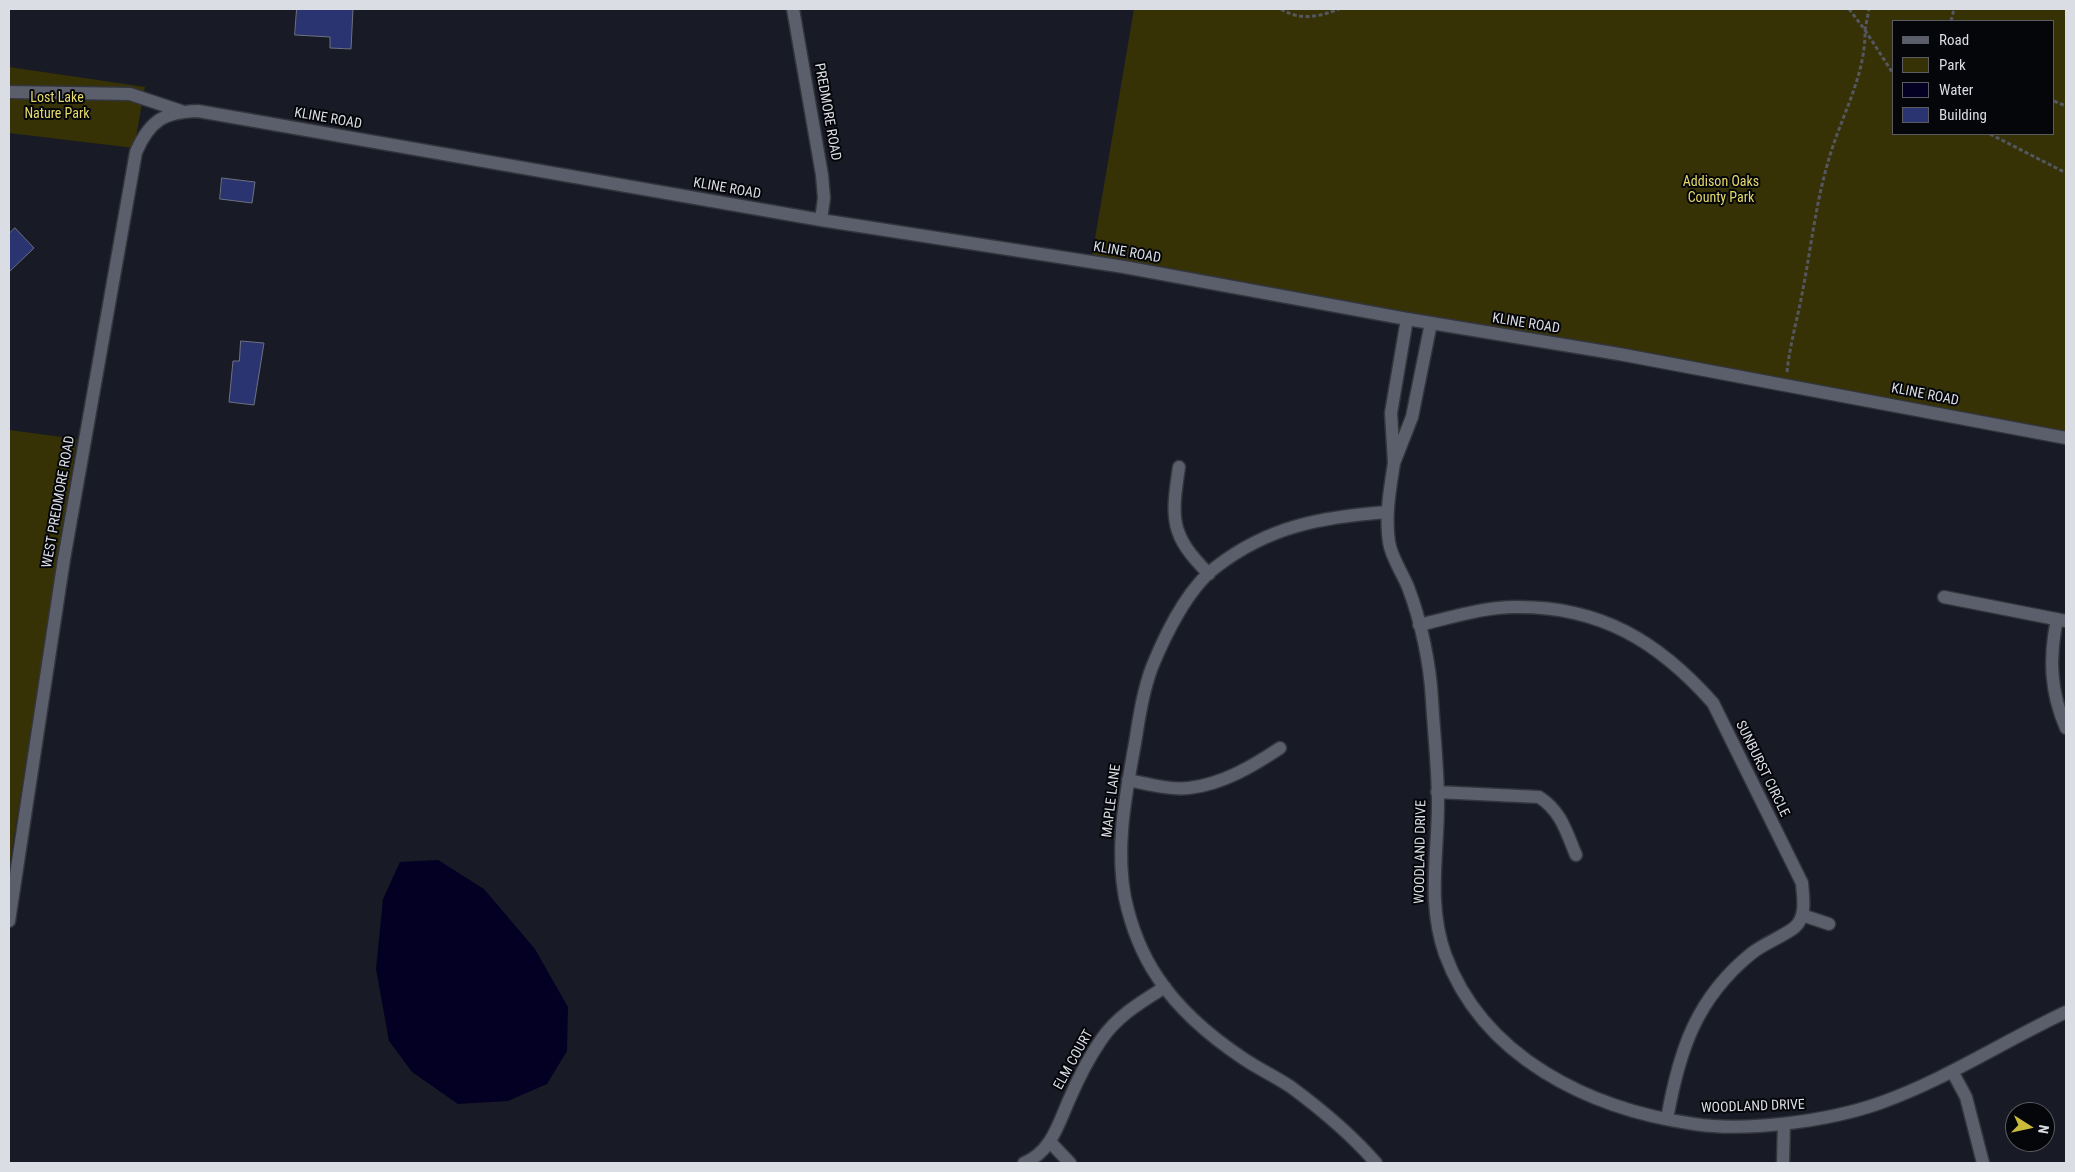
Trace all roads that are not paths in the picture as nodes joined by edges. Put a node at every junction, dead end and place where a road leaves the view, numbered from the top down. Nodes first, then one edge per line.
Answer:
1 (793, 9) edge
2 (9, 92) edge
3 (181, 111) junction
4 (821, 220) junction
5 (1407, 319) junction
6 (1431, 324) junction
7 (2066, 438) edge
8 (1394, 463) junction
9 (1179, 467) dead end
10 (1387, 512) junction
11 (1209, 574) junction
12 (1944, 597) dead end
13 (2061, 620) edge
14 (1418, 625) junction
15 (2066, 728) edge
16 (1280, 748) dead end
17 (1128, 780) junction
18 (1437, 792) junction
19 (1576, 854) dead end
20 (9, 915) edge
21 (1802, 915) junction
22 (1830, 924) dead end
23 (1165, 987) junction
24 (2066, 1012) edge
25 (1952, 1071) junction
26 (1668, 1119) junction
27 (1784, 1124) junction
28 (1050, 1142) junction
29 (1024, 1163) edge
30 (1070, 1163) edge
31 (1376, 1163) edge
32 (1783, 1163) edge
33 (1983, 1163) edge

1 - 4 street, PREDMORE ROAD
2 - 3 street
3 - 4 street, KLINE ROAD
3 - 20 street, WEST PREDMORE ROAD
4 - 5 street, KLINE ROAD
5 - 6 street, KLINE ROAD
5 - 8 street, WOODLAND DRIVE
6 - 7 street, KLINE ROAD
6 - 8 street, WOODLAND DRIVE
8 - 10 street, WOODLAND DRIVE
9 - 11 street
10 - 11 street, MAPLE LANE
10 - 14 street, WOODLAND DRIVE
11 - 17 street, MAPLE LANE
12 - 13 street
13 - 15 street
14 - 18 street, WOODLAND DRIVE
14 - 21 street, SUNBURST CIRCLE
16 - 17 street
17 - 23 street, MAPLE LANE
18 - 19 street
18 - 26 street, WOODLAND DRIVE
21 - 22 street
21 - 26 street
23 - 28 street, ELM COURT
23 - 31 street, MAPLE LANE
24 - 25 street, WOODLAND DRIVE
25 - 27 street, WOODLAND DRIVE
25 - 33 street
26 - 27 street, WOODLAND DRIVE
27 - 32 street
28 - 29 street, ELM COURT
28 - 30 street

